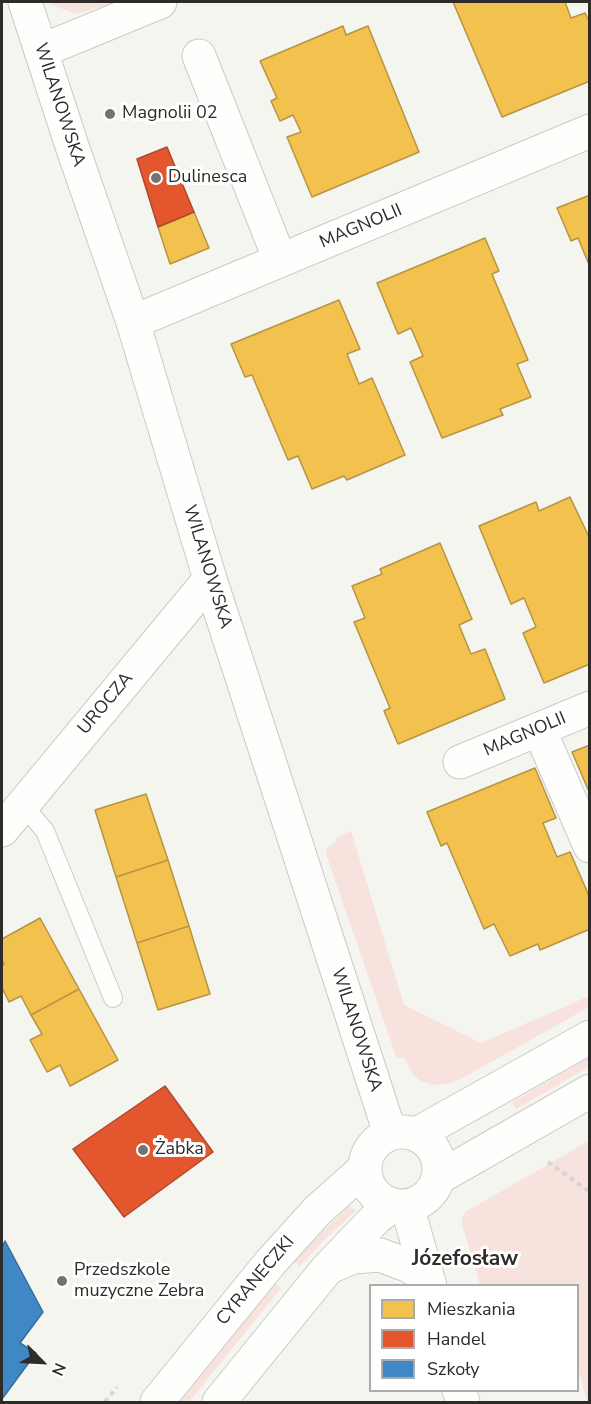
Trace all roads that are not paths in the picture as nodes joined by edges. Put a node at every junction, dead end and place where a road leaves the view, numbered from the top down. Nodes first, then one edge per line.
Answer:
1 (26, 2) edge
2 (160, 2) edge
3 (41, 51) junction
4 (199, 56) dead end
5 (590, 131) edge
6 (280, 260) junction
7 (133, 322) junction
8 (210, 579) junction
9 (590, 708) edge
10 (538, 729) junction
11 (460, 762) dead end
12 (22, 804) junction
13 (2, 830) edge
14 (590, 846) edge
15 (113, 998) dead end
16 (590, 1037) edge
17 (590, 1091) edge
18 (404, 1134) junction
19 (364, 1169) junction
20 (438, 1178) junction
21 (400, 1205) junction
22 (327, 1269) junction
23 (428, 1284) edge
24 (429, 1284) edge
25 (157, 1402) edge
26 (219, 1402) edge

1 - 3 street, WILANOWSKA
2 - 3 street
3 - 7 street, WILANOWSKA
4 - 6 street
5 - 6 street, MAGNOLII
6 - 7 street, MAGNOLII
7 - 8 street, WILANOWSKA
8 - 12 street, UROCZA
8 - 18 street, WILANOWSKA
9 - 10 street, MAGNOLII
10 - 11 street, MAGNOLII
10 - 14 street
12 - 13 street, UROCZA
12 - 15 lane
16 - 18 street
17 - 20 street
18 - 19 street
18 - 20 street
19 - 21 street
19 - 25 street, CYRANECZKI
20 - 21 street
21 - 22 street
21 - 24 street
22 - 23 street
22 - 26 street

